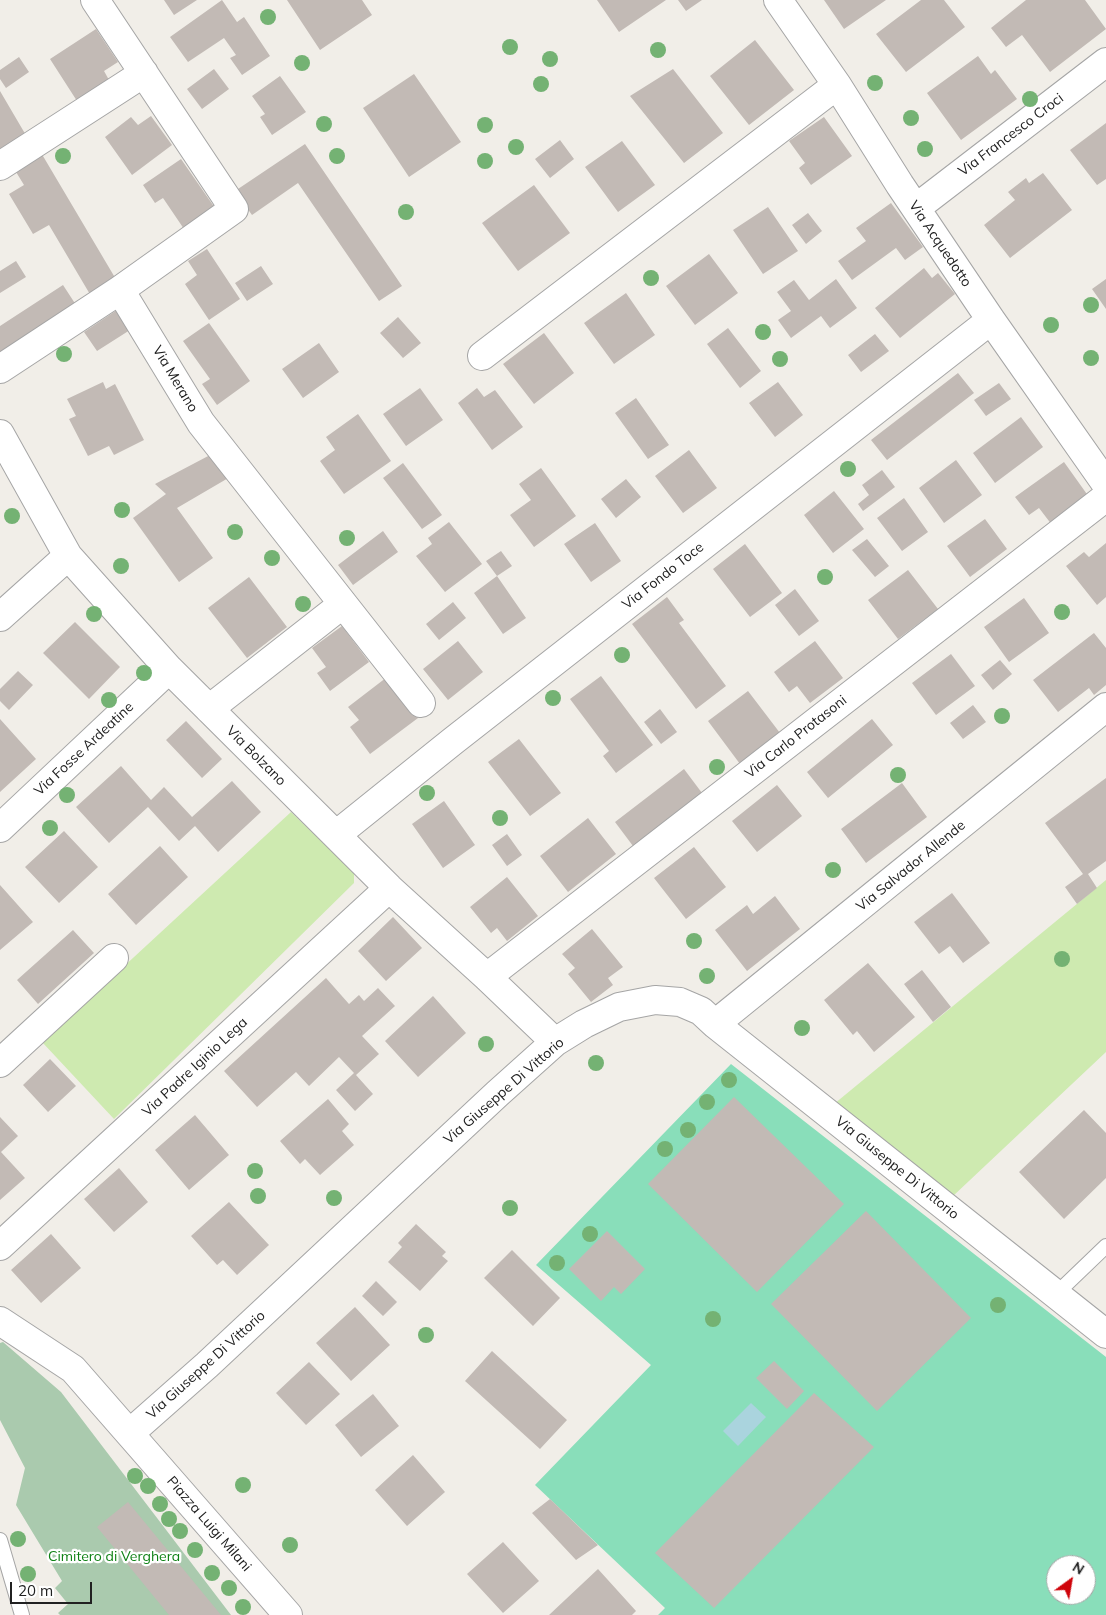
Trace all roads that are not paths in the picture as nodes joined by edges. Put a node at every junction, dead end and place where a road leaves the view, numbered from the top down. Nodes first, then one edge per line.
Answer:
1 (95, 0) edge
2 (778, 0) edge
3 (1106, 62) edge
4 (144, 74) junction
5 (837, 85) junction
6 (0, 166) edge
7 (916, 208) junction
8 (120, 290) junction
9 (991, 320) junction
10 (482, 356) dead end
11 (0, 369) edge
12 (0, 434) edge
13 (1106, 484) edge
14 (1106, 497) edge
15 (68, 556) junction
16 (343, 604) junction
17 (0, 617) edge
18 (169, 669) junction
19 (421, 703) dead end
20 (1106, 707) edge
21 (209, 709) junction
22 (0, 828) edge
23 (336, 835) junction
24 (389, 888) junction
25 (114, 958) dead end
26 (487, 977) junction
27 (715, 1024) junction
28 (555, 1042) junction
29 (0, 1063) edge
30 (0, 1246) edge
31 (1106, 1246) edge
32 (1056, 1294) junction
33 (0, 1320) edge
34 (1106, 1334) edge
35 (130, 1434) junction
36 (0, 1540) edge
37 (22, 1615) edge
38 (288, 1615) edge

1 - 4 street
2 - 5 street, Via Acquedotto
3 - 7 street, Via Francesco Croci
4 - 6 street
4 - 8 street
5 - 7 street, Via Acquedotto
5 - 10 street
7 - 9 street, Via Acquedotto
8 - 11 street
8 - 16 street, Via Merano
9 - 13 street, Via Acquedotto
9 - 23 street, Via Fondo Toce
12 - 15 street, Via Bolzano
14 - 26 street, Via Carlo Protasoni
15 - 17 street
15 - 18 street, Via Bolzano
16 - 19 street, Via Merano
16 - 21 street
18 - 21 street, Via Bolzano
18 - 22 street, Via Fosse Ardeatine
20 - 27 street, Via Salvador Allende
21 - 23 street, Via Bolzano
23 - 24 street, Via Bolzano
24 - 26 street, Via Bolzano
24 - 30 street, Via Padre Iginio Lega
25 - 29 street
26 - 28 street, Via Bolzano
27 - 28 street, Via Giuseppe Di Vittorio
27 - 32 street, Via Giuseppe Di Vittorio
28 - 35 street, Via Giuseppe Di Vittorio
31 - 32 lane
32 - 34 street, Via Giuseppe Di Vittorio
33 - 35 street, Piazza Luigi Milani
35 - 38 street, Piazza Luigi Milani
36 - 37 lane

